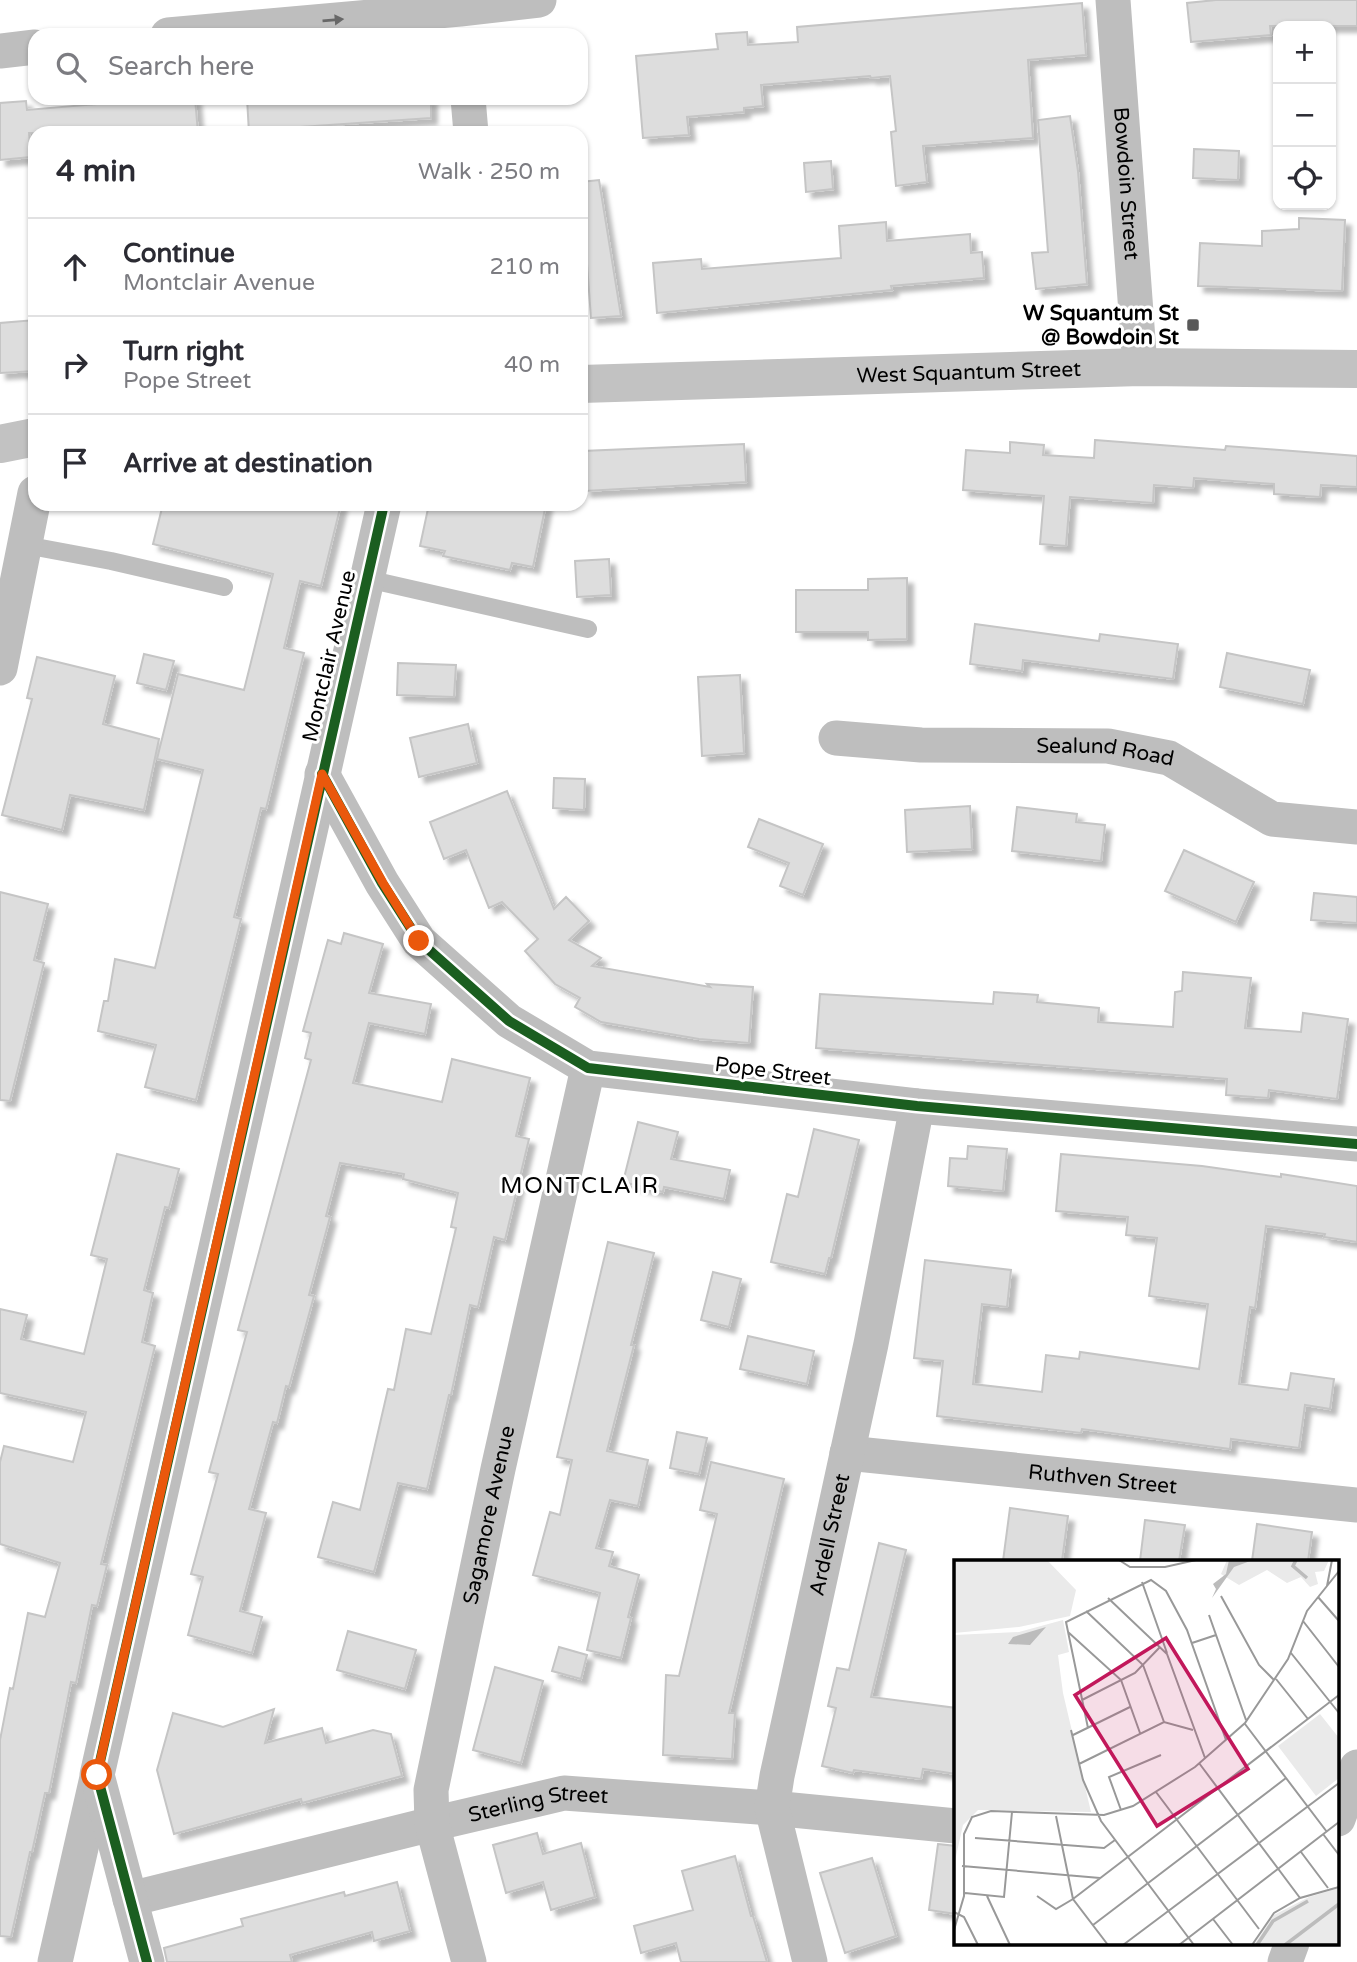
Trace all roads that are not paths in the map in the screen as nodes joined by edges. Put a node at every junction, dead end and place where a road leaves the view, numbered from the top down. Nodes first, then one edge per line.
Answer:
1 (539, 0) edge
2 (1113, 0) edge
3 (460, 15) edge
4 (270, 28) edge
5 (28, 48) edge
6 (0, 51) edge
7 (469, 105) edge
8 (470, 126) edge
9 (1140, 367) junction
10 (1357, 369) edge
11 (588, 384) edge
12 (28, 439) edge
13 (0, 444) edge
14 (32, 511) edge
15 (382, 511) edge
16 (25, 545) junction
17 (367, 579) junction
18 (224, 587) dead end
19 (589, 629) dead end
20 (0, 668) edge
21 (836, 738) dead end
22 (322, 774) junction
23 (1357, 827) edge
24 (588, 1068) junction
25 (917, 1106) junction
26 (1357, 1144) edge
27 (847, 1453) junction
28 (1357, 1505) edge
29 (1357, 1767) edge
30 (97, 1775) junction
31 (772, 1808) junction
32 (1340, 1814) edge
33 (432, 1824) junction
34 (954, 1826) edge
35 (130, 1899) junction
36 (1292, 1944) edge
37 (55, 1962) edge
38 (146, 1962) edge
39 (469, 1962) edge
40 (810, 1962) edge
41 (1285, 1962) edge

1 - 3 street
2 - 9 street, Bowdoin Street
4 -> 3 street
5 - 6 street
7 - 8 street
9 - 10 main road, West Squantum Street
9 - 11 main road, West Squantum Street
12 - 13 main road
14 - 16 street
15 - 17 street, Montclair Avenue
16 - 18 lane
16 - 20 street
17 - 19 lane
17 - 22 street, Montclair Avenue
21 - 23 street, Sealund Road
22 - 24 street, Pope Street
22 - 30 street, Montclair Avenue
24 - 25 street, Pope Street
24 - 33 street, Sagamore Avenue
25 - 26 street, Pope Street
25 - 27 street, Ardell Street
27 - 28 street, Ruthven Street
27 - 31 street, Ardell Street
29 - 32 street
30 - 35 street, Montclair Avenue
30 - 37 street
31 - 33 street, Sterling Street
31 - 34 street, Sterling Street
31 - 40 street, Ardell Street
33 - 35 street, Sterling Street
33 - 39 street, Sagamore Avenue
35 - 38 street, Montclair Avenue
36 - 41 street

